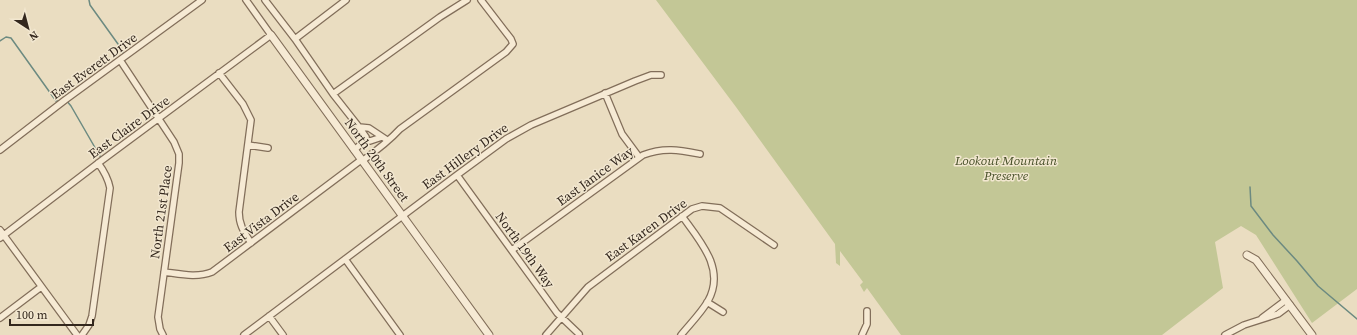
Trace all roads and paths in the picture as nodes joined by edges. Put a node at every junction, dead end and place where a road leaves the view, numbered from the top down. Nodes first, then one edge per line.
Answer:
1 (202, 0) edge
2 (246, 0) edge
3 (265, 0) edge
4 (346, 0) edge
5 (467, 0) edge
6 (481, 0) edge
7 (271, 35) junction
8 (295, 39) junction
9 (120, 60) junction
10 (219, 73) junction
11 (661, 75) dead end
12 (605, 93) junction
13 (333, 94) junction
14 (159, 118) junction
15 (359, 127) junction
16 (385, 139) junction
17 (366, 140) junction
18 (373, 140) junction
19 (248, 145) junction
20 (268, 148) dead end
21 (0, 150) edge
22 (354, 150) junction
23 (378, 150) junction
24 (700, 154) dead end
25 (639, 157) junction
26 (362, 160) junction
27 (98, 163) junction
28 (457, 175) junction
29 (403, 216) junction
30 (682, 216) junction
31 (1, 235) edge
32 (251, 243) junction
33 (774, 245) dead end
34 (512, 250) junction
35 (1246, 255) dead end
36 (345, 259) junction
37 (164, 272) junction
38 (41, 287) junction
39 (707, 302) junction
40 (1288, 303) junction
41 (867, 311) dead end
42 (723, 312) dead end
43 (269, 316) junction
44 (0, 318) edge
45 (562, 318) junction
46 (579, 334) dead end
47 (77, 335) edge
48 (82, 335) edge
49 (163, 335) edge
50 (244, 335) edge
51 (283, 335) edge
52 (400, 335) edge
53 (490, 335) edge
54 (546, 335) edge
55 (681, 335) edge
56 (862, 335) edge
57 (1225, 335) edge
58 (1312, 335) edge

1 - 9 street, East Everett Drive
2 - 7 street, North 20th Street
3 - 8 street
4 - 8 street
5 - 13 street
6 - 16 street, East Vista Drive
7 - 10 street, East Claire Drive
7 - 22 street, North 20th Street
8 - 13 street
9 - 14 street, North 21st Place
9 - 21 street, East Everett Drive
10 - 14 street, East Claire Drive
10 - 19 street
11 - 12 street, East Hillery Drive
12 - 25 street
12 - 28 street, East Hillery Drive
13 - 15 street
14 - 27 street, East Claire Drive
14 - 37 street, North 21st Place
15 - 16 street
15 - 17 street
16 - 18 street, East Vista Drive
16 - 23 street, East Vista Drive
17 - 18 street, East Vista Drive
17 - 22 street
18 - 23 street
19 - 20 street
19 - 32 street
22 - 26 street, North 20th Street
23 - 26 street, East Vista Drive
24 - 25 street, East Janice Way
25 - 34 street, East Janice Way
26 - 29 street, North 20th Street
26 - 32 street, East Vista Drive
27 - 31 street, East Claire Drive
27 - 48 street
28 - 29 street, East Hillery Drive
28 - 34 street, North 19th Way
29 - 36 street, East Hillery Drive
29 - 53 street, North 20th Street
30 - 33 street, East Karen Drive
30 - 39 street
30 - 45 street, East Karen Drive
31 - 38 street
32 - 37 street, East Vista Drive
34 - 45 street, North 19th Way
35 - 40 street
36 - 43 street, East Hillery Drive
36 - 52 street
37 - 49 street, North 21st Place
38 - 44 street
38 - 47 street
39 - 42 street
39 - 55 street
40 - 57 street
40 - 58 street
41 - 56 street
43 - 50 street, East Hillery Drive
43 - 51 street
45 - 46 street, North 19th Way
45 - 54 street, East Karen Drive

